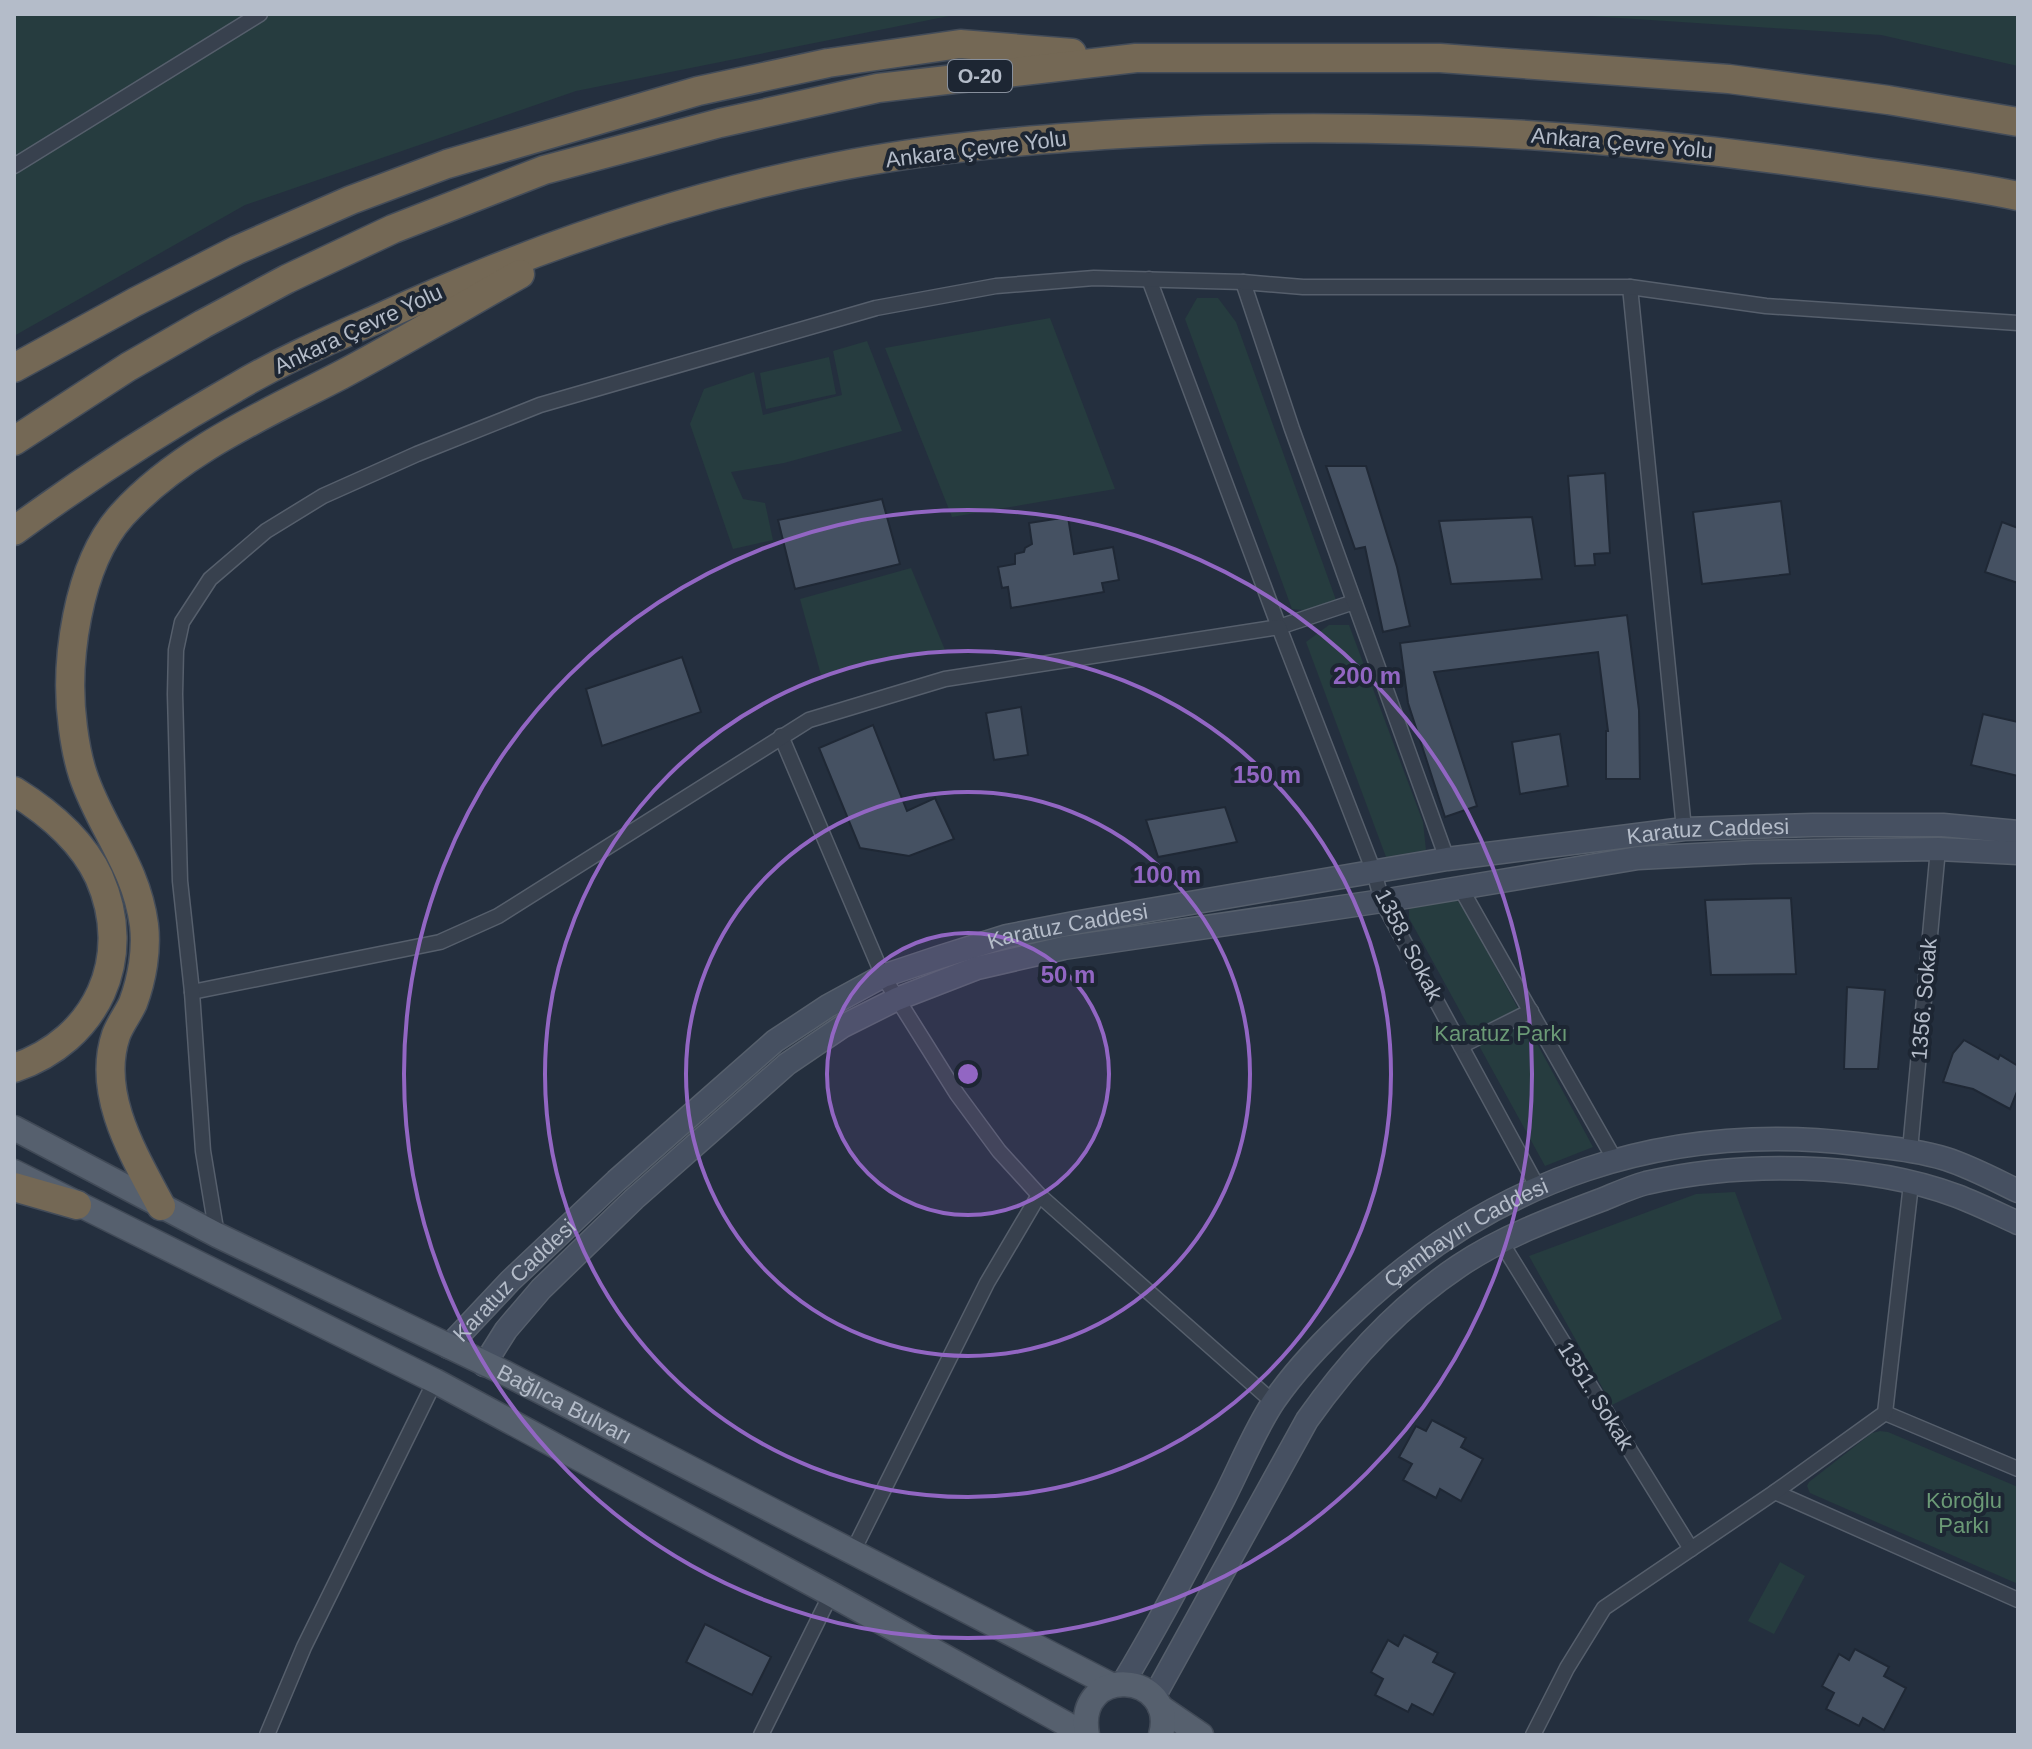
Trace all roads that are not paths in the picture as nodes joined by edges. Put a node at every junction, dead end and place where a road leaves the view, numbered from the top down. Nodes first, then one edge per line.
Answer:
1 (260, 14) edge
2 (1136, 58) junction
3 (2018, 122) edge
4 (14, 166) edge
5 (2018, 196) edge
6 (603, 228) junction
7 (1149, 279) junction
8 (1243, 282) junction
9 (1630, 287) junction
10 (135, 302) junction
11 (2018, 323) edge
12 (14, 368) edge
13 (14, 386) edge
14 (14, 441) edge
15 (14, 531) edge
16 (1354, 602) junction
17 (1279, 627) junction
18 (781, 736) junction
19 (14, 791) edge
20 (1684, 829) junction
21 (2018, 832) edge
22 (1938, 849) junction
23 (2018, 853) edge
24 (1447, 859) junction
25 (1374, 872) junction
26 (1460, 887) junction
27 (1382, 901) junction
28 (883, 976) junction
29 (192, 992) junction
30 (897, 999) junction
31 (1531, 1011) junction
32 (1461, 1046) junction
33 (14, 1068) edge
34 (14, 1128) edge
35 (1910, 1150) junction
36 (1615, 1160) junction
37 (14, 1172) edge
38 (1911, 1184) junction
39 (1537, 1186) junction
40 (14, 1187) edge
41 (2018, 1191) edge
42 (1039, 1195) junction
43 (77, 1205) junction
44 (161, 1206) junction
45 (2018, 1223) edge
46 (217, 1235) junction
47 (1501, 1242) junction
48 (448, 1347) junction
49 (484, 1365) junction
50 (435, 1381) junction
51 (1273, 1402) junction
52 (1885, 1413) junction
53 (2018, 1469) edge
54 (1775, 1492) junction
55 (1691, 1549) junction
56 (852, 1553) junction
57 (831, 1594) junction
58 (2018, 1600) edge
59 (1117, 1684) junction
60 (1157, 1702) junction
61 (267, 1735) edge
62 (761, 1735) edge
63 (1086, 1735) edge
64 (1161, 1735) edge
65 (1201, 1735) edge
66 (1533, 1735) edge

1 - 4 street
2 - 3 highway, O-20
2 - 10 highway
2 - 14 highway, O-20
5 - 6 highway, Ankara Çevre Yolu
6 - 15 highway, Ankara Çevre Yolu
6 - 44 highway
7 - 8 street
7 - 17 street, 1358. Sokak
7 - 29 street
8 - 9 street
8 - 16 street
9 - 11 street
9 - 20 street
10 - 12 highway
10 - 13 highway
16 - 17 street
16 - 24 street
17 - 18 street
17 - 25 street, 1358. Sokak
18 - 28 street
18 - 29 street
19 - 33 highway
20 - 21 street, Karatuz Caddesi
20 - 24 street, Karatuz Caddesi
22 - 23 street, Karatuz Caddesi
22 - 26 street, Karatuz Caddesi
22 - 35 street, 1356. Sokak
24 - 25 street, Karatuz Caddesi
25 - 27 street, 1358. Sokak
25 - 28 street, Karatuz Caddesi
26 - 27 street, Karatuz Caddesi
26 - 31 street
27 - 30 street, Karatuz Caddesi
27 - 32 street, 1358. Sokak
28 - 30 street
28 - 48 street, Karatuz Caddesi
29 - 46 street
30 - 42 street
30 - 49 street, Karatuz Caddesi
31 - 32 street
31 - 36 street
32 - 39 street, 1358. Sokak
34 - 44 main road, Bağlıca Bulvarı
35 - 36 street, Çambayırı Caddesi
35 - 41 street, Çambayırı Caddesi
36 - 39 street, Çambayırı Caddesi
37 - 43 main road, Bağlıca Bulvarı
38 - 45 street, Çambayırı Caddesi
38 - 47 street, Çambayırı Caddesi
38 - 52 street
39 - 51 street, Çambayırı Caddesi
40 - 43 highway
42 - 51 street
42 - 56 street
43 - 50 main road, Bağlıca Bulvarı
44 - 46 main road, Bağlıca Bulvarı
46 - 48 main road, Bağlıca Bulvarı
47 - 55 street, 1351. Sokak
47 - 60 street, Çambayırı Caddesi
48 - 49 main road, Bağlıca Bulvarı
49 - 56 main road, Bağlıca Bulvarı
50 - 57 main road, Bağlıca Bulvarı
50 - 61 street
51 - 59 street, Çambayırı Caddesi
52 - 53 street
52 - 54 street
54 - 55 street
54 - 58 street
55 - 66 street
56 - 59 main road, Bağlıca Bulvarı
57 - 62 street
57 - 63 main road, Bağlıca Bulvarı
59 - 60 main road, Bağlıca Bulvarı
59 - 63 main road
60 - 64 main road
60 - 65 main road

